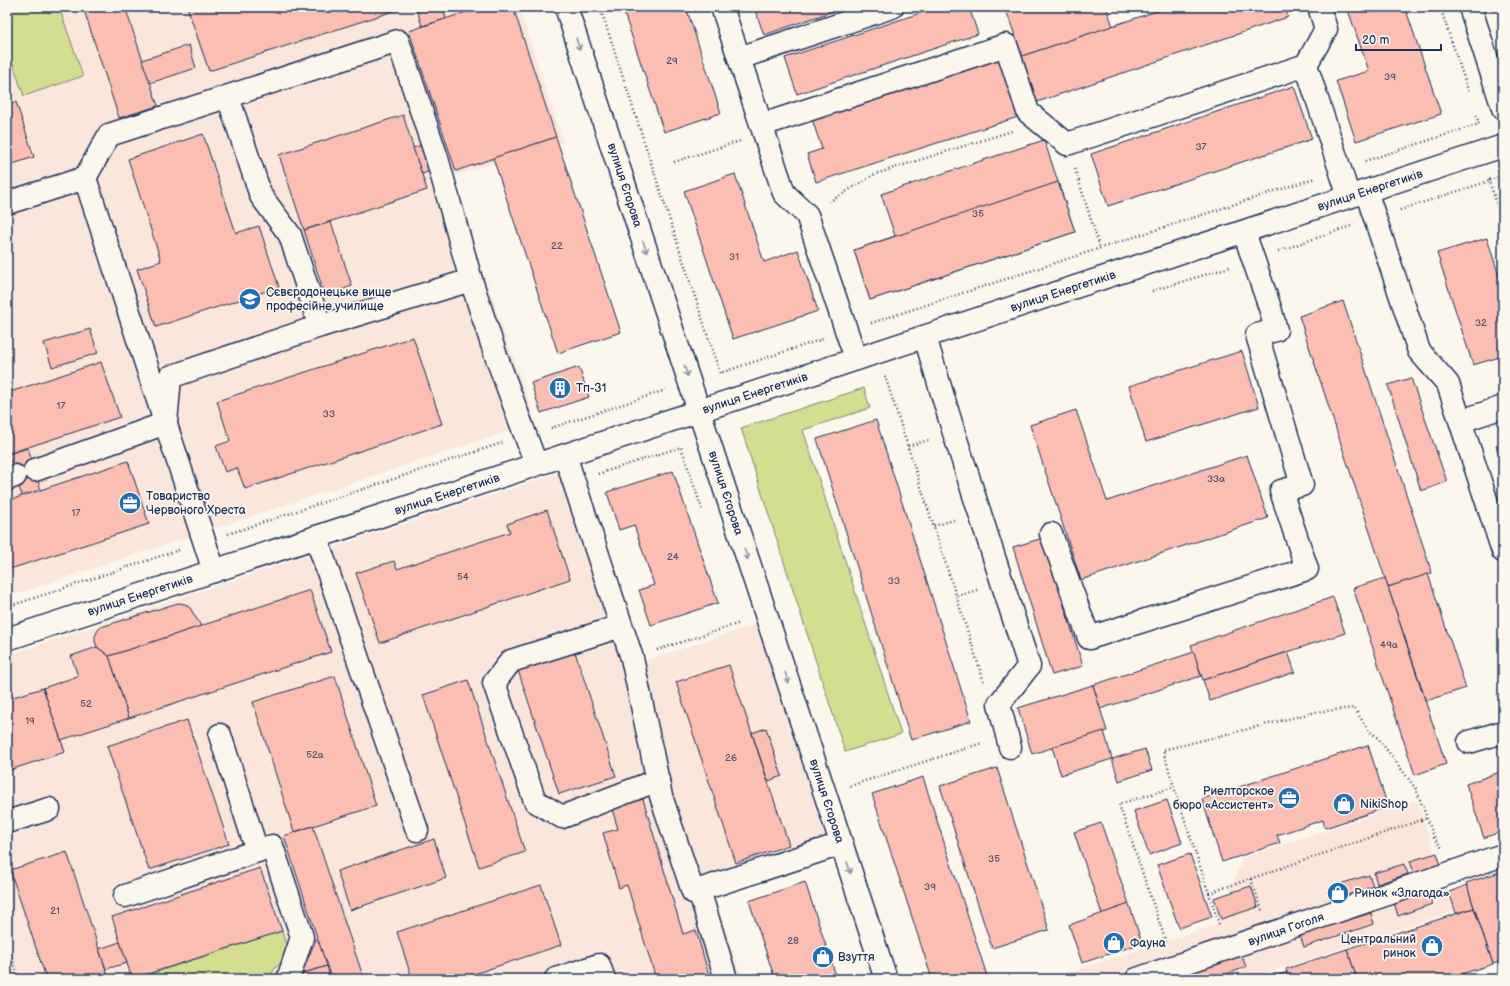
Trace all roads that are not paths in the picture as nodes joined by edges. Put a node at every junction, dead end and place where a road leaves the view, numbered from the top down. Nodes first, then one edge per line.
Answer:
1 (566, 7) edge
2 (722, 7) edge
3 (892, 7) edge
4 (1319, 7) edge
5 (1470, 7) edge
6 (739, 58) junction
7 (1306, 65) junction
8 (228, 96) junction
9 (1503, 108) edge
10 (763, 129) junction
11 (1503, 146) edge
12 (85, 178) junction
13 (1358, 194) junction
14 (7, 203) edge
15 (1244, 232) junction
16 (471, 280) junction
17 (320, 326) junction
18 (925, 336) junction
19 (856, 360) junction
20 (1503, 407) edge
21 (699, 411) junction
22 (1460, 421) junction
23 (166, 423) junction
24 (565, 455) junction
25 (536, 464) junction
26 (19, 475) edge
27 (1051, 534) dead end
28 (316, 537) junction
29 (1503, 550) edge
30 (214, 571) junction
31 (621, 626) junction
32 (7, 639) edge
33 (1503, 732) edge
34 (220, 735) dead end
35 (1469, 742) dead end
36 (1010, 747) dead end
37 (658, 780) junction
38 (49, 809) dead end
39 (7, 822) edge
40 (417, 830) dead end
41 (841, 844) junction
42 (257, 851) junction
43 (1503, 855) edge
44 (699, 890) junction
45 (125, 896) dead end
46 (288, 979) edge
47 (556, 979) edge
48 (604, 979) edge
49 (726, 979) edge
50 (886, 979) edge
51 (1137, 979) edge

1 -> 21 street, вулиця Єгорова
2 - 6 street
3 - 6 street
4 - 7 street
5 - 9 street
6 - 10 street
7 - 10 street
7 - 13 street
8 - 12 street
8 - 16 street
8 - 17 street
10 - 19 street
11 - 13 street, вулиця Енергетиків
12 - 14 street
12 - 23 street
13 - 15 street, вулиця Енергетиків
13 - 22 street
15 - 18 street, вулиця Енергетиків
15 - 27 street
16 - 17 street
16 - 25 street
17 - 23 street
18 - 19 street, вулиця Енергетиків
18 - 36 street
19 - 21 street, вулиця Енергетиків
20 - 22 street
21 - 24 street, вулиця Енергетиків
21 -> 41 street, вулиця Єгорова
22 - 29 street
23 - 26 street
23 - 30 street
24 - 25 street, вулиця Енергетиків
24 - 31 street
25 - 28 street, вулиця Енергетиків
28 - 30 street, вулиця Енергетиків
28 - 40 street
30 - 32 street, вулиця Енергетиків
31 - 37 street
31 - 37 street
33 - 35 street
34 - 42 street
37 - 44 street
38 - 39 street
41 - 44 street
41 -> 50 street, вулиця Єгорова
42 - 45 street
42 - 46 street
43 - 51 street, вулиця Гоголя
44 - 49 street
47 - 48 street

